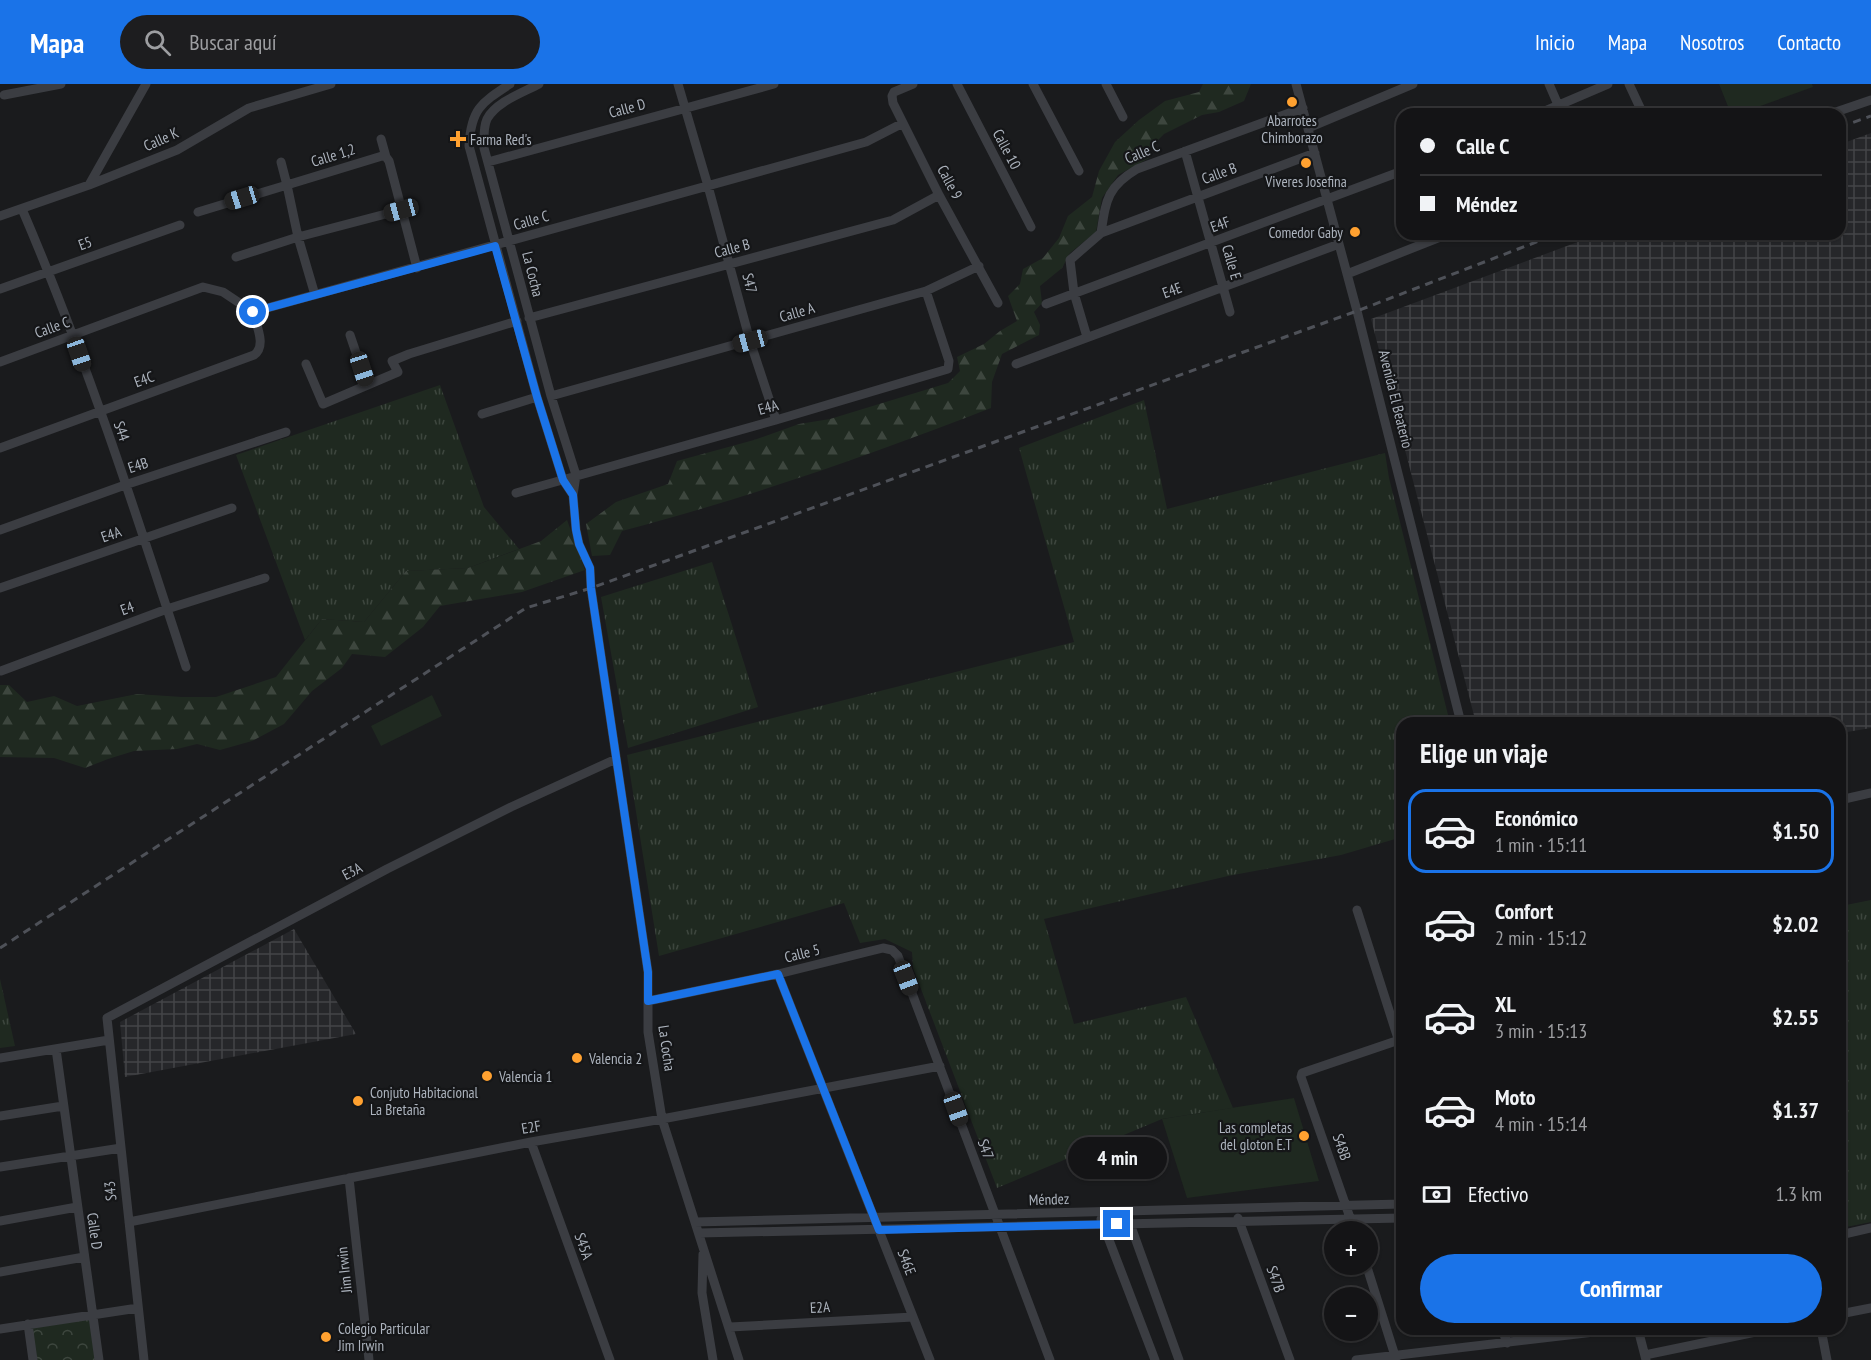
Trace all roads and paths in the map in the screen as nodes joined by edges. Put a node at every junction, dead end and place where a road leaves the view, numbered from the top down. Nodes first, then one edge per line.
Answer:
1 (61, 84) edge
2 (146, 84) edge
3 (331, 84) edge
4 (510, 84) edge
5 (539, 84) edge
6 (678, 84) edge
7 (774, 84) edge
8 (913, 84) edge
9 (957, 84) edge
10 (1033, 84) edge
11 (1106, 84) edge
12 (1296, 84) edge
13 (1413, 84) edge
14 (1549, 84) edge
15 (1608, 84) edge
16 (1629, 84) edge
17 (4, 95) dead end
18 (1871, 100) edge
19 (685, 108) junction
20 (1303, 108) junction
21 (1559, 108) edge
22 (1564, 108) edge
23 (1640, 108) edge
24 (1846, 109) edge
25 (1123, 117) dead end
26 (903, 123) junction
27 (1308, 128) junction
28 (381, 139) dead end
29 (1185, 152) junction
30 (1315, 153) junction
31 (386, 157) junction
32 (281, 162) dead end
33 (488, 162) junction
34 (1079, 171) dead end
35 (1396, 173) edge
36 (287, 184) junction
37 (89, 185) junction
38 (708, 186) junction
39 (939, 195) junction
40 (1198, 196) junction
41 (1328, 201) junction
42 (22, 209) junction
43 (401, 210) junction
44 (198, 212) dead end
45 (0, 216) edge
46 (180, 225) dead end
47 (1031, 227) dead end
48 (1101, 232) junction
49 (298, 237) junction
50 (1433, 240) edge
51 (510, 242) junction
52 (1211, 243) junction
53 (1339, 244) junction
54 (495, 246) junction
55 (236, 257) dead end
56 (730, 264) junction
57 (979, 266) junction
58 (417, 268) junction
59 (49, 272) junction
60 (1347, 274) junction
61 (1223, 287) junction
62 (0, 289) edge
63 (926, 291) junction
64 (1074, 293) junction
65 (315, 295) junction
66 (998, 303) dead end
67 (1046, 304) dead end
68 (253, 312) junction
69 (1230, 312) dead end
70 (529, 318) junction
71 (517, 321) junction
72 (350, 335) dead end
73 (72, 336) junction
74 (1087, 337) junction
75 (750, 341) junction
76 (0, 362) edge
77 (306, 364) dead end
78 (1016, 364) dead end
79 (367, 385) junction
80 (551, 396) junction
81 (537, 397) junction
82 (99, 411) junction
83 (482, 414) dead end
84 (776, 420) junction
85 (286, 432) dead end
86 (0, 448) edge
87 (576, 475) junction
88 (563, 480) junction
89 (125, 485) junction
90 (516, 493) dead end
91 (573, 495) junction
92 (232, 508) dead end
93 (0, 530) edge
94 (144, 538) junction
95 (266, 578) dead end
96 (0, 588) edge
97 (167, 609) junction
98 (186, 667) dead end
99 (1, 671) edge
100 (1459, 717) edge
101 (616, 759) junction
102 (1871, 793) edge
103 (1846, 799) edge
104 (1357, 910) dead end
105 (892, 950) joint
106 (778, 974) junction
107 (648, 1001) junction
108 (106, 1018) joint
109 (1396, 1024) edge
110 (109, 1040) junction
111 (1396, 1041) edge
112 (56, 1049) junction
113 (0, 1058) edge
114 (940, 1066) junction
115 (823, 1089) junction
116 (63, 1106) junction
117 (0, 1116) edge
118 (662, 1119) junction
119 (531, 1142) junction
120 (121, 1148) junction
121 (70, 1156) junction
122 (0, 1167) edge
123 (350, 1178) junction
124 (1396, 1204) edge
125 (1346, 1205) junction
126 (77, 1208) junction
127 (1234, 1208) junction
128 (1126, 1211) junction
129 (1098, 1212) junction
130 (995, 1215) junction
131 (874, 1218) junction
132 (1396, 1218) edge
133 (1351, 1219) junction
134 (0, 1221) edge
135 (1239, 1221) junction
136 (129, 1222) junction
137 (695, 1222) junction
138 (1102, 1224) junction
139 (1131, 1224) junction
140 (999, 1228) junction
141 (1871, 1228) edge
142 (879, 1230) junction
143 (699, 1233) junction
144 (1846, 1234) edge
145 (703, 1246) junction
146 (84, 1257) junction
147 (0, 1272) edge
148 (1370, 1275) edge
149 (138, 1308) junction
150 (1871, 1308) edge
151 (1846, 1313) edge
152 (92, 1314) junction
153 (913, 1317) junction
154 (28, 1324) junction
155 (730, 1327) junction
156 (0, 1329) edge
157 (1504, 1335) edge
158 (1572, 1335) edge
159 (1640, 1335) edge
160 (1744, 1335) edge
161 (1822, 1335) edge
162 (1507, 1343) junction
163 (1396, 1358) edge
164 (1646, 1358) edge
165 (33, 1360) edge
166 (99, 1360) edge
167 (144, 1360) edge
168 (369, 1360) edge
169 (610, 1360) edge
170 (713, 1360) edge
171 (740, 1360) edge
172 (930, 1360) edge
173 (1050, 1360) edge
174 (1155, 1360) edge
175 (1179, 1360) edge
176 (1290, 1360) edge
177 (1356, 1360) edge
178 (1827, 1360) edge

1 - 17 street
2 - 37 street
3 - 37 street, Calle K
4 - 54 street, La Cocha
5 - 33 street, La Cocha
6 - 19 street, S47
7 - 19 street, Calle D
8 - 26 street, Calle 9
9 - 47 street, Calle 10
10 - 34 street
11 - 25 street
12 - 20 street, Avenida El Beaterio
13 - 27 street
14 - 21 street
15 - 22 street
16 - 23 street
18 - 24 street
19 - 33 street, Calle D
19 - 38 street, S47
20 - 27 street, Avenida El Beaterio
20 - 29 street, Calle C
26 - 38 street, Calle C
26 - 39 street, Calle 9
27 - 30 street, Avenida El Beaterio
28 - 31 street
29 - 40 street, Calle E
29 - 48 street, Calle C
30 - 40 street, Calle B
30 - 41 street, Avenida El Beaterio
31 - 36 street, Calle 1,2
31 - 43 street
32 - 36 street
33 - 51 street, La Cocha
35 - 41 street, E4F
36 - 44 street, Calle 1,2
36 - 49 street
37 - 42 street, Calle K
38 - 51 street, Calle C
38 - 56 street, S47
39 - 56 street, Calle B
39 - 57 street, Calle 9
40 - 48 street, Calle B
40 - 52 street, Calle E
41 - 52 street, E4F
41 - 53 street, Avenida El Beaterio
42 - 45 street, Calle K
42 - 59 street, S44
43 - 49 street
43 - 58 street
46 - 59 street, E5
48 - 64 street
49 - 55 street
49 - 65 street
50 - 60 street
51 - 54 street, Calle C
51 - 70 street, La Cocha
52 - 61 street, Calle E
52 - 64 street, E4F
53 - 60 street, Avenida El Beaterio
53 - 61 street, E4E
54 - 58 street, Calle C
54 - 71 street, La Cocha
56 - 70 street, Calle B
56 - 75 street, S47
57 - 63 street, Calle A
57 - 66 street, Calle 9
58 - 65 street, Calle C
59 - 62 street, E5
59 - 73 street, S44
60 - 100 street, Avenida El Beaterio
61 - 69 street, Calle E
61 - 74 street, E4E
63 - 75 street, Calle A
63 - 84 street, E4A
64 - 67 street, E4F
64 - 74 street
65 - 68 street, Calle C
68 - 73 street, Calle C
68 - 82 street, E4C
70 - 80 street, La Cocha
71 - 79 street
71 - 81 street, La Cocha
72 - 79 street
73 - 76 street, Calle C
73 - 82 street, S44
74 - 78 street, E4E
75 - 80 street, Calle A
75 - 84 street, S47
77 - 79 street
80 - 87 street, La Cocha
81 - 83 street
81 - 88 street, La Cocha
82 - 86 street, E4C
82 - 89 street, S44
84 - 87 street, E4A
85 - 89 street, E4B
87 - 88 street, E4A
87 - 91 street, La Cocha
88 - 90 street, E4A
88 - 91 street, La Cocha
89 - 93 street, E4B
89 - 94 street, S44
91 - 101 street, La Cocha
92 - 94 street, E4A
94 - 96 street, E4A
94 - 97 street, S44
95 - 97 street, E4
97 - 98 street, S44
97 - 99 street, E4
101 - 107 street, La Cocha
101 - 108 street, E3A
102 - 103 street
104 - 109 street
105 - 106 street, Calle 5
105 - 114 street, S47
106 - 107 street, Calle 5
106 - 115 street, S46E
107 - 118 street, La Cocha
108 - 110 street, S43
110 - 112 street
110 - 120 street, S43
111 - 125 street, S48B
112 - 113 street
112 - 116 street, Calle D
114 - 115 street, E2F
114 - 130 street, S47
115 - 118 street, E2F
115 - 131 street, S46E
116 - 117 street
116 - 121 street, Calle D
118 - 119 street, E2F
118 - 137 street, La Cocha
119 - 123 street, E2F
119 - 169 street, S45A
120 - 121 street
120 - 136 street, S43
121 - 122 street
121 - 126 street, Calle D
123 - 136 street, E2F
123 - 168 street, Jim Irwin
124 - 125 street, Méndez
125 - 127 street, Méndez
125 - 133 street, S48B
126 - 134 street
126 - 146 street, Calle D
127 - 128 street, Méndez
127 - 135 street, S47B
128 - 129 street, Méndez
128 - 139 street
129 - 130 street, Méndez
129 - 138 street
130 - 131 street, Méndez
130 - 140 street, S47
131 - 137 street, Méndez
131 - 142 street, S46E
132 - 133 street, Méndez
133 - 135 street, Méndez
135 - 139 street, Méndez
135 - 176 street, S47B
136 - 149 street, S43
137 - 143 street, La Cocha
138 - 139 street, Méndez
138 - 140 street, Méndez
138 - 174 street
139 - 175 street
140 - 142 street, Méndez
140 - 173 street, S47
141 - 144 street
142 - 143 street, Méndez
142 - 153 street, S46E
143 - 145 street, La Cocha
145 - 155 street, La Cocha
145 - 170 street, La Cocha
146 - 147 street
146 - 152 street, Calle D
148 - 163 street
149 - 152 street
149 - 167 street, S43
150 - 151 street
152 - 154 street
152 - 166 street, Calle D
153 - 155 street, E2A
153 - 172 street, S46E
154 - 156 street
154 - 165 street
155 - 171 street, La Cocha
157 - 162 street
158 - 162 street
159 - 164 street
160 - 164 street
161 - 178 street
162 - 163 street
163 - 177 street

